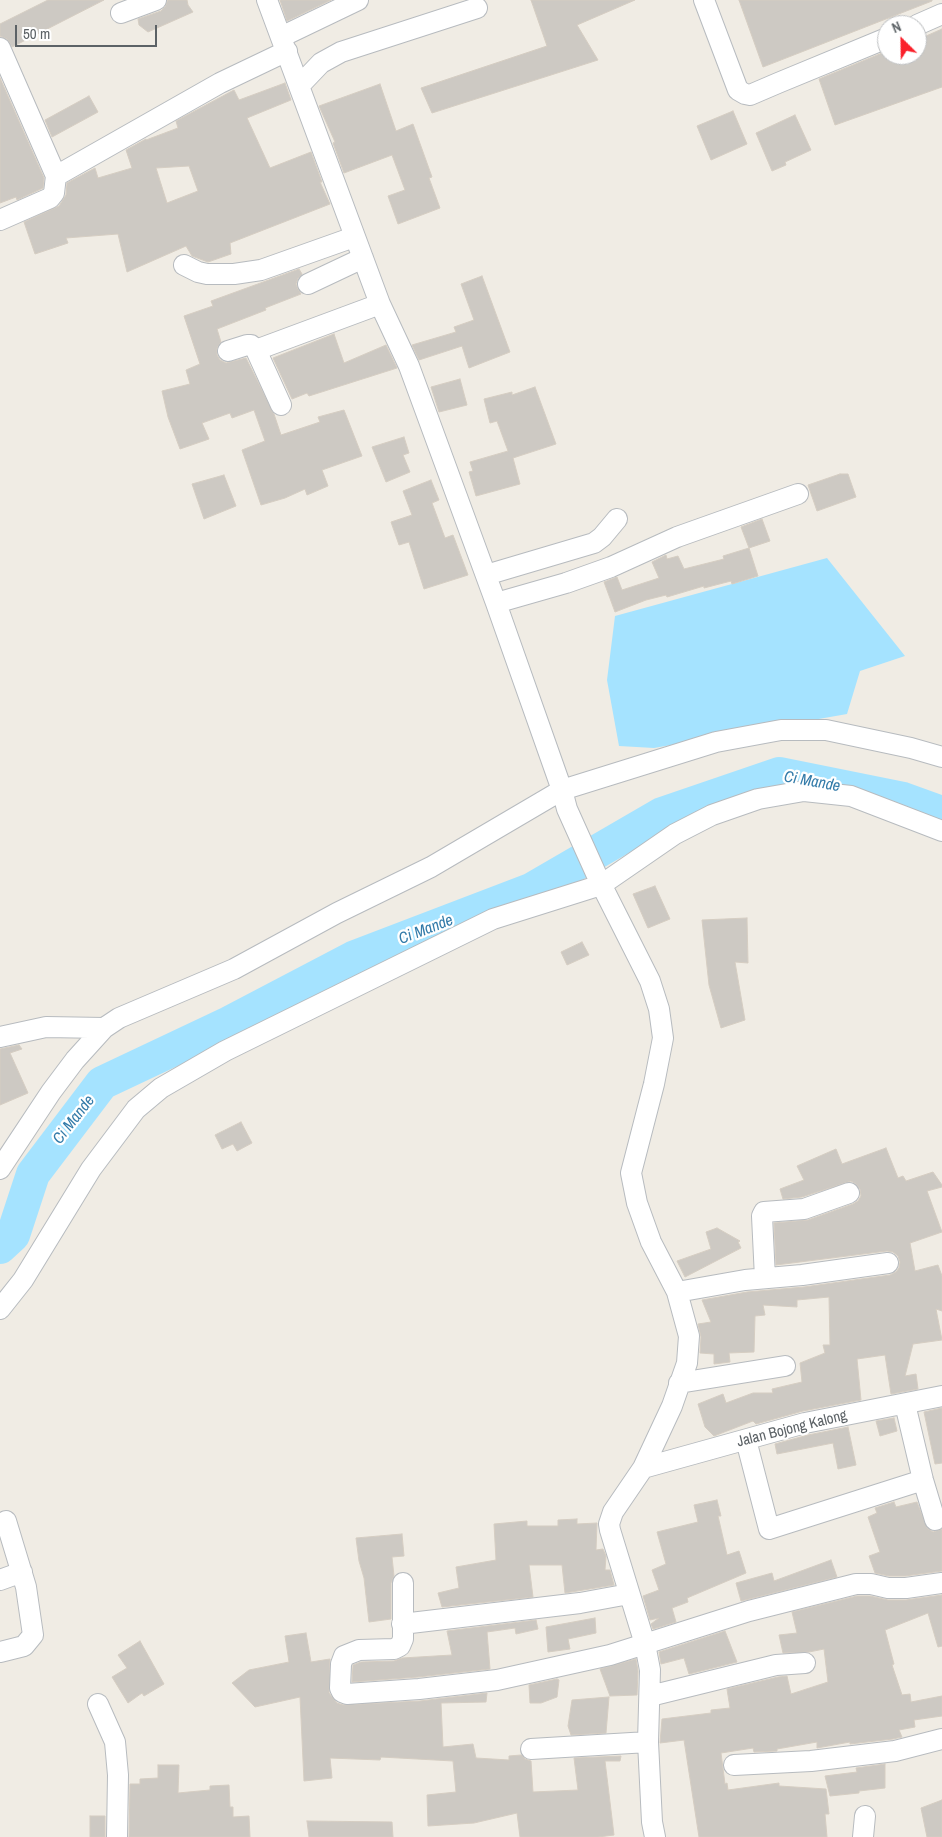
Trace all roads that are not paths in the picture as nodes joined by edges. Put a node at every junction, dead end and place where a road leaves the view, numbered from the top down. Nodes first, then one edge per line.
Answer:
1 (156, 0) edge
2 (267, 0) edge
3 (358, 0) edge
4 (704, 0) edge
5 (476, 8) dead end
6 (121, 13) dead end
7 (942, 14) edge
8 (927, 21) edge
9 (877, 42) edge
10 (284, 44) junction
11 (0, 48) edge
12 (7, 84) edge
13 (300, 85) junction
14 (56, 176) junction
15 (0, 220) edge
16 (354, 236) junction
17 (363, 258) junction
18 (184, 265) dead end
19 (308, 284) dead end
20 (380, 304) junction
21 (256, 350) junction
22 (228, 351) dead end
23 (281, 405) dead end
24 (798, 494) dead end
25 (617, 519) dead end
26 (486, 575) junction
27 (496, 603) junction
28 (942, 757) edge
29 (564, 799) junction
30 (942, 831) edge
31 (599, 882) junction
32 (104, 1028) junction
33 (0, 1037) edge
34 (0, 1169) edge
35 (849, 1193) dead end
36 (888, 1263) dead end
37 (765, 1278) junction
38 (677, 1292) junction
39 (0, 1310) edge
40 (785, 1366) dead end
41 (679, 1382) junction
42 (942, 1396) edge
43 (906, 1404) junction
44 (746, 1440) junction
45 (643, 1468) junction
46 (923, 1480) junction
47 (935, 1520) dead end
48 (6, 1521) dead end
49 (22, 1572) junction
50 (0, 1580) edge
51 (403, 1583) dead end
52 (942, 1583) edge
53 (629, 1594) junction
54 (402, 1624) junction
55 (645, 1644) junction
56 (0, 1652) edge
57 (805, 1663) dead end
58 (650, 1696) junction
59 (98, 1704) dead end
60 (942, 1738) edge
61 (648, 1742) junction
62 (531, 1749) dead end
63 (734, 1765) dead end
64 (865, 1816) dead end
65 (117, 1837) edge
66 (655, 1837) edge
67 (863, 1837) edge

1 - 6 street
2 - 10 street
3 - 10 street
4 - 9 street
5 - 13 street
7 - 8 street
10 - 13 street
10 - 14 street
11 - 12 street
12 - 14 street
13 - 16 street
14 - 15 street
16 - 17 street
16 - 18 street
17 - 19 street
17 - 20 street
20 - 21 street
20 - 26 street
21 - 22 street
21 - 23 street
24 - 27 street
25 - 26 street
26 - 27 street
27 - 29 street
28 - 29 street
29 - 31 street
29 - 32 street
30 - 31 street
31 - 38 street
31 - 39 street
32 - 33 street
32 - 34 street
35 - 37 street
36 - 37 street
37 - 38 street
38 - 41 street
40 - 41 street
41 - 45 street
42 - 43 street, Jalan Bojong Kalong
43 - 44 street, Jalan Bojong Kalong
43 - 46 street
44 - 45 street, Jalan Bojong Kalong
44 - 46 street
45 - 53 street
46 - 47 street
48 - 49 street
49 - 50 street
49 - 56 street
51 - 54 street
52 - 55 street
53 - 54 street
53 - 55 street
54 - 55 street
55 - 58 street
57 - 58 street
58 - 61 street
59 - 65 street
60 - 63 street
61 - 62 street
61 - 66 street
64 - 67 street

